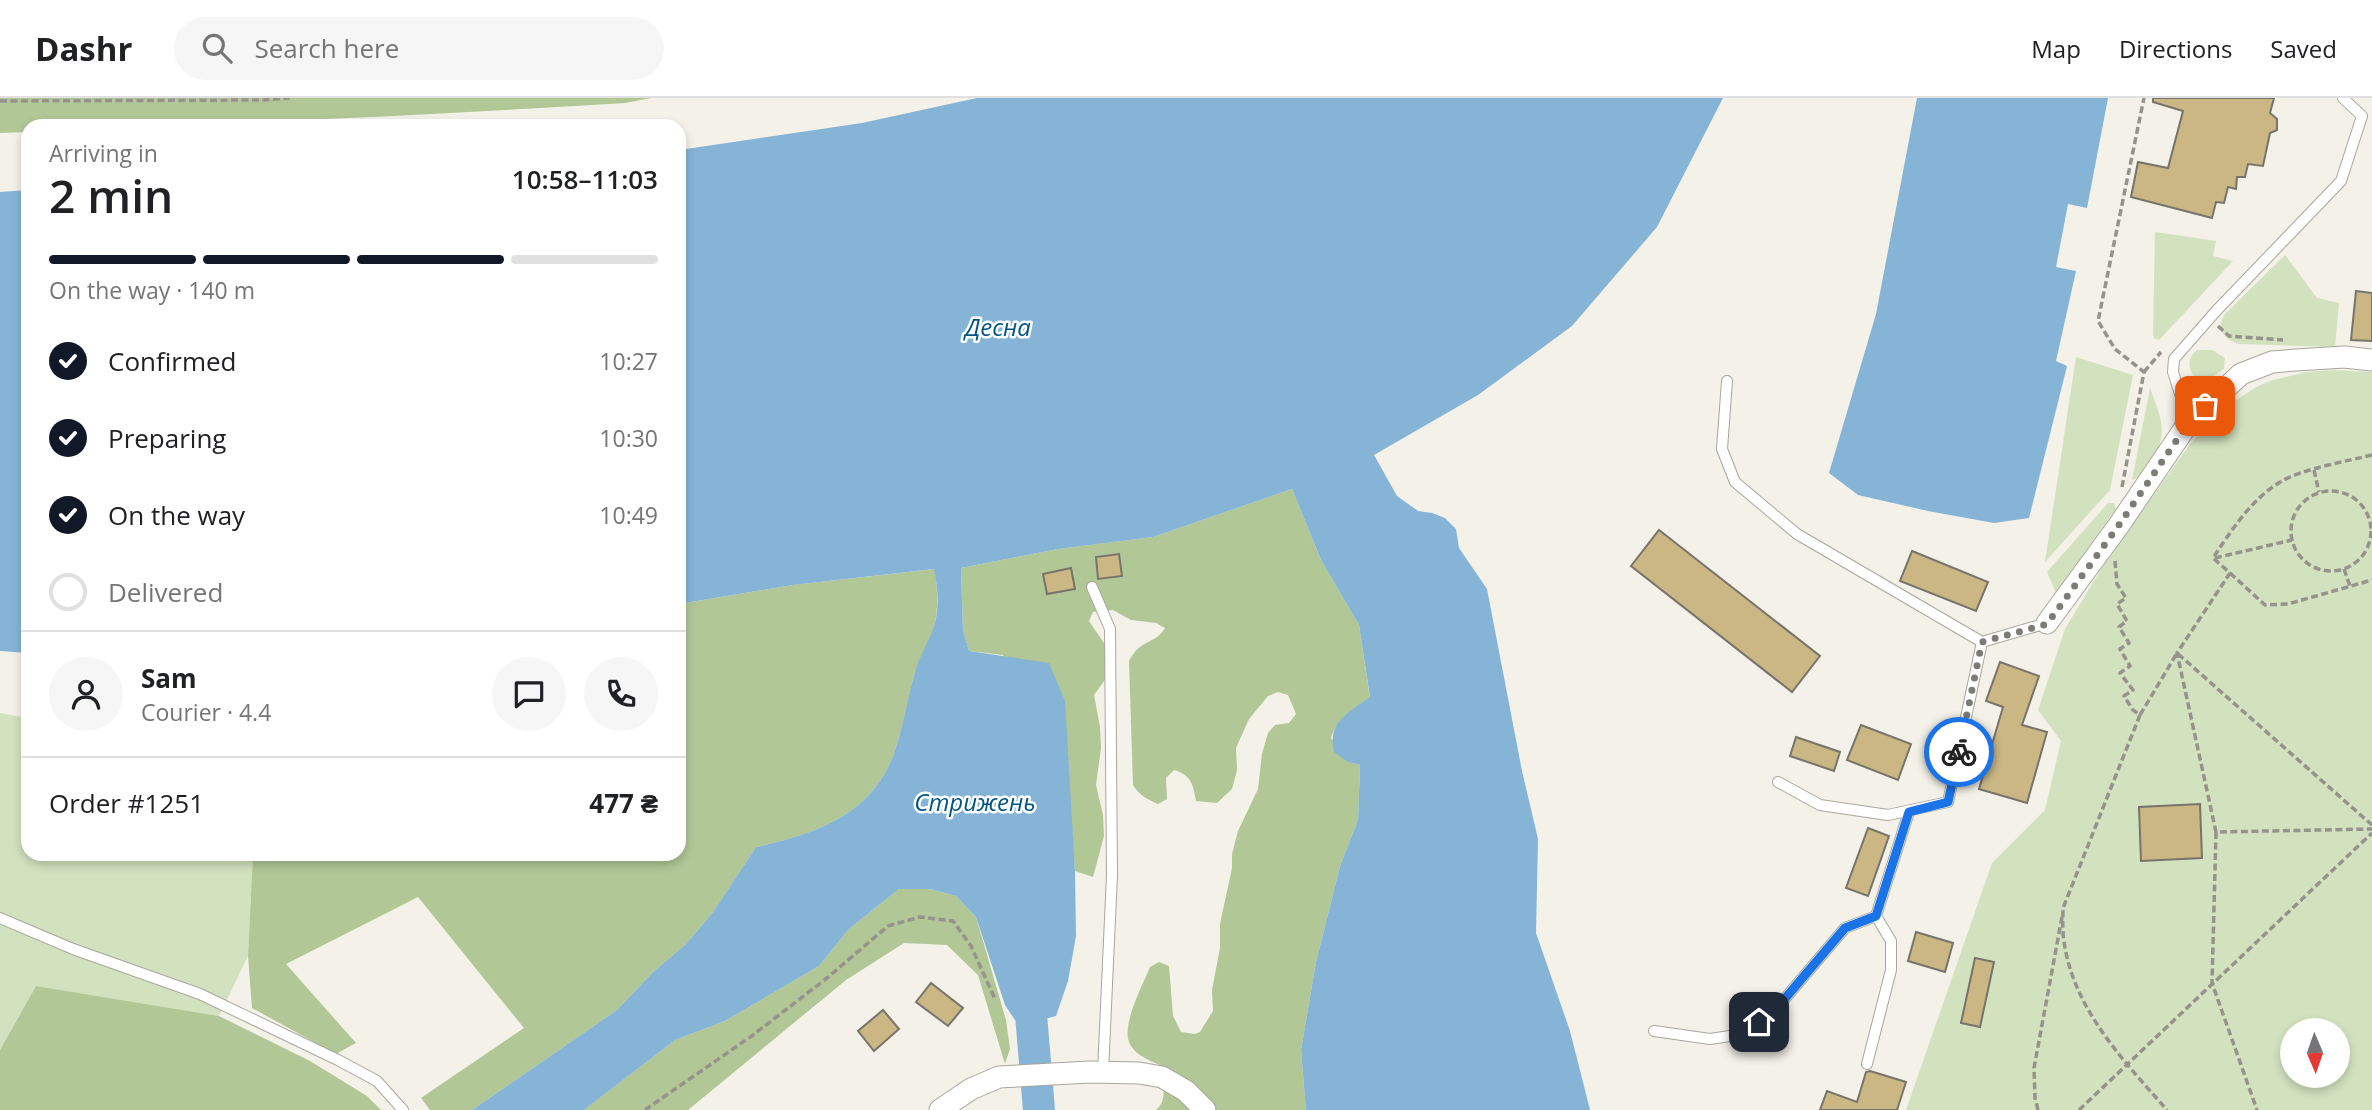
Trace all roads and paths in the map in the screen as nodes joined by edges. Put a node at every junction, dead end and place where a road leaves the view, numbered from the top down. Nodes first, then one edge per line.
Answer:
1 (290, 98) edge
2 (2144, 98) edge
3 (2343, 98) edge
4 (0, 101) edge
5 (2210, 318) junction
6 (2288, 340) dead end
7 (2162, 351) dead end
8 (2372, 360) edge
9 (2144, 372) junction
10 (1727, 381) dead end
11 (2189, 422) junction
12 (2372, 455) edge
13 (2314, 470) junction
14 (2319, 492) junction
15 (2371, 520) edge
16 (2119, 525) junction
17 (2292, 540) junction
18 (2213, 558) junction
19 (2344, 569) junction
20 (2230, 573) junction
21 (2372, 580) edge
22 (1091, 586) dead end
23 (2350, 586) junction
24 (2047, 624) joint
25 (1982, 642) junction
26 (2177, 653) junction
27 (2140, 715) junction
28 (1778, 782) dead end
29 (1909, 812) junction
30 (2372, 829) edge
31 (2216, 832) junction
32 (2063, 908) junction
33 (1876, 916) junction
34 (0, 918) edge
35 (2212, 983) junction
36 (995, 999) dead end
37 (1654, 1031) dead end
38 (1867, 1064) dead end
39 (2127, 1065) junction
40 (1097, 1072) junction
41 (403, 1110) edge
42 (645, 1110) edge
43 (940, 1110) edge
44 (1205, 1110) edge
45 (2038, 1110) edge
46 (2079, 1110) edge
47 (2167, 1110) edge
48 (2257, 1110) edge

1 - 4 path
2 - 9 path
3 - 5 lane
5 - 6 path
5 - 11 lane
7 - 9 path
8 - 11 street
9 - 16 path
10 - 25 lane
11 - 16 street
12 - 13 path
13 - 14 path
13 - 18 path
14 - 15 path
14 - 17 path
15 - 19 path
16 - 24 street
16 - 27 path
17 - 18 path
17 - 19 path
18 - 20 path
19 - 23 path
20 - 23 path
20 - 26 path
21 - 23 path
22 - 40 lane
24 - 25 lane
25 - 29 lane
26 - 27 path
26 - 30 path
26 - 31 path
27 - 32 path
28 - 29 lane
29 - 33 lane
30 - 31 path
30 - 35 path
31 - 35 path
32 - 39 path
32 - 45 path
33 - 37 lane
33 - 38 lane
34 - 41 lane
35 - 39 path
35 - 48 path
36 - 42 path
39 - 46 path
39 - 47 path
40 - 43 street
40 - 44 street

